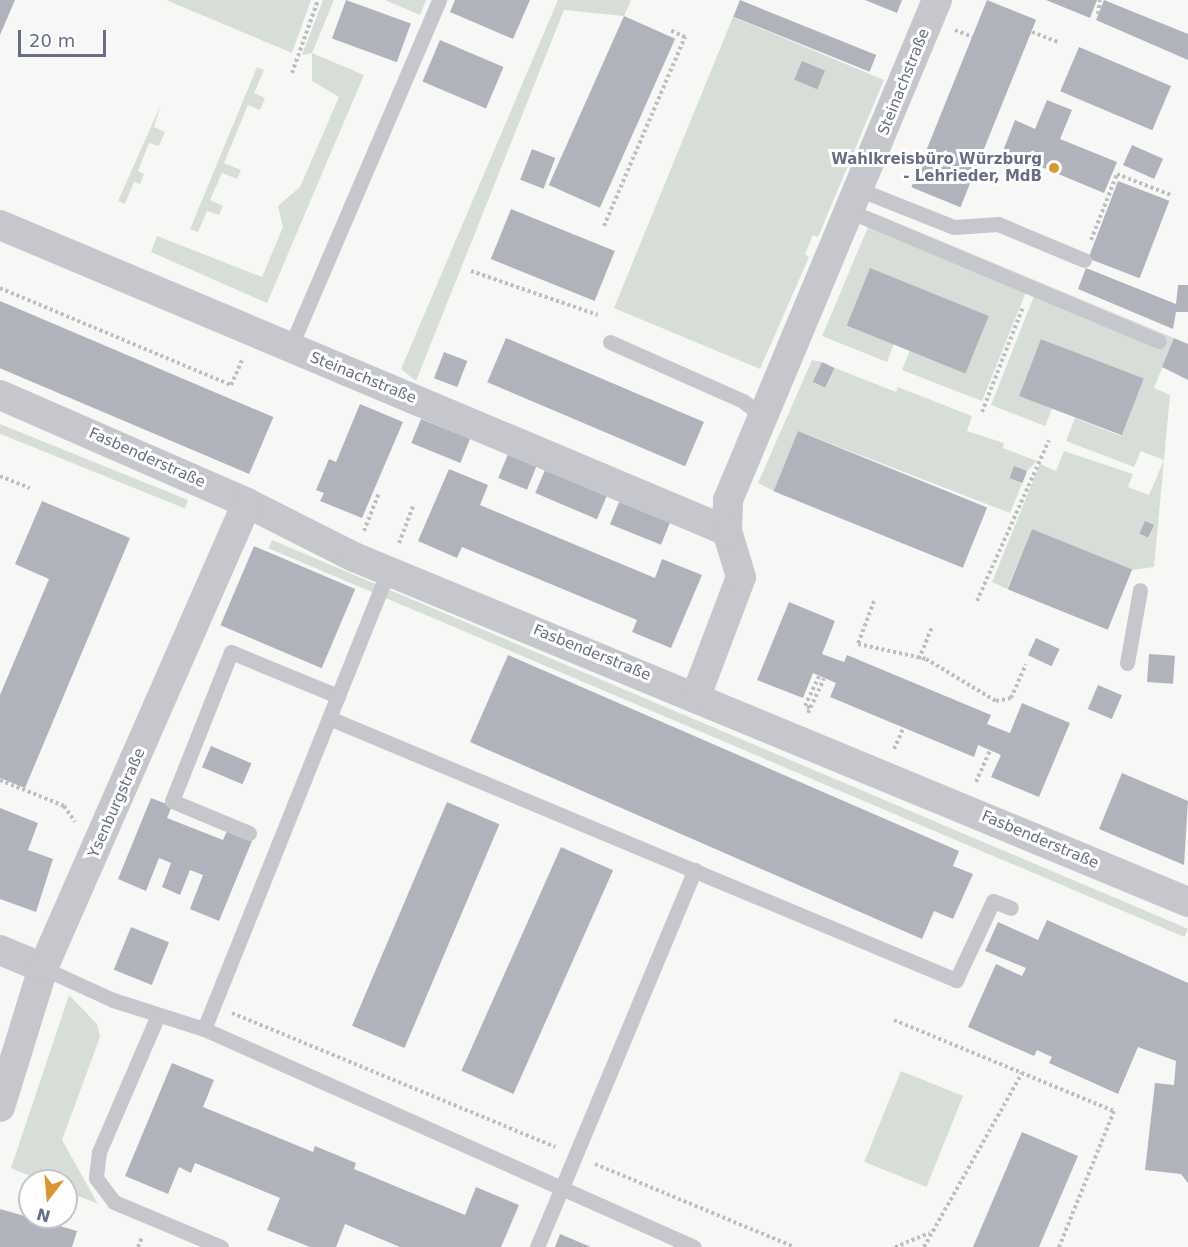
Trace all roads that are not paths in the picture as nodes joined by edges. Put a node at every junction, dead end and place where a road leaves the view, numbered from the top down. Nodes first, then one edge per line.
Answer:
1 (439, 0) edge
2 (937, 0) edge
3 (854, 200) junction
4 (0, 225) edge
5 (1084, 260) road end
6 (1158, 341) dead end
7 (610, 342) dead end
8 (290, 348) junction
9 (0, 395) edge
10 (762, 415) junction
11 (247, 503) junction
12 (727, 531) junction
13 (388, 571) junction
14 (1140, 590) dead end
15 (1127, 663) dead end
16 (338, 696) junction
17 (696, 696) junction
18 (329, 718) junction
19 (249, 834) dead end
20 (695, 870) junction
21 (1188, 902) edge
22 (1011, 908) dead end
23 (0, 950) edge
24 (43, 968) junction
25 (158, 1015) junction
26 (204, 1029) junction
27 (0, 1107) edge
28 (560, 1191) junction
29 (221, 1247) edge
30 (537, 1247) edge
31 (694, 1247) edge

1 - 8 lane
2 - 3 street, Steinachstraße
3 - 5 lane
3 - 6 lane
3 - 10 street, Steinachstraße
4 - 8 street, Steinachstraße
7 - 10 lane
8 - 12 street, Steinachstraße
9 - 11 street, Fasbenderstraße
10 - 12 street, Steinachstraße
11 - 13 street, Fasbenderstraße
11 - 24 street, Ysenburgstraße
12 - 17 street, Steinachstraße
13 - 16 lane
13 - 17 street, Fasbenderstraße
14 - 15 lane
16 - 18 lane
16 - 19 lane
17 - 21 street, Fasbenderstraße
18 - 20 lane
18 - 26 lane
20 - 22 lane
20 - 28 lane
23 - 24 street
24 - 25 lane
24 - 27 street, Ysenburgstraße
25 - 26 lane
25 - 29 lane
26 - 28 lane
28 - 30 lane
28 - 31 lane

